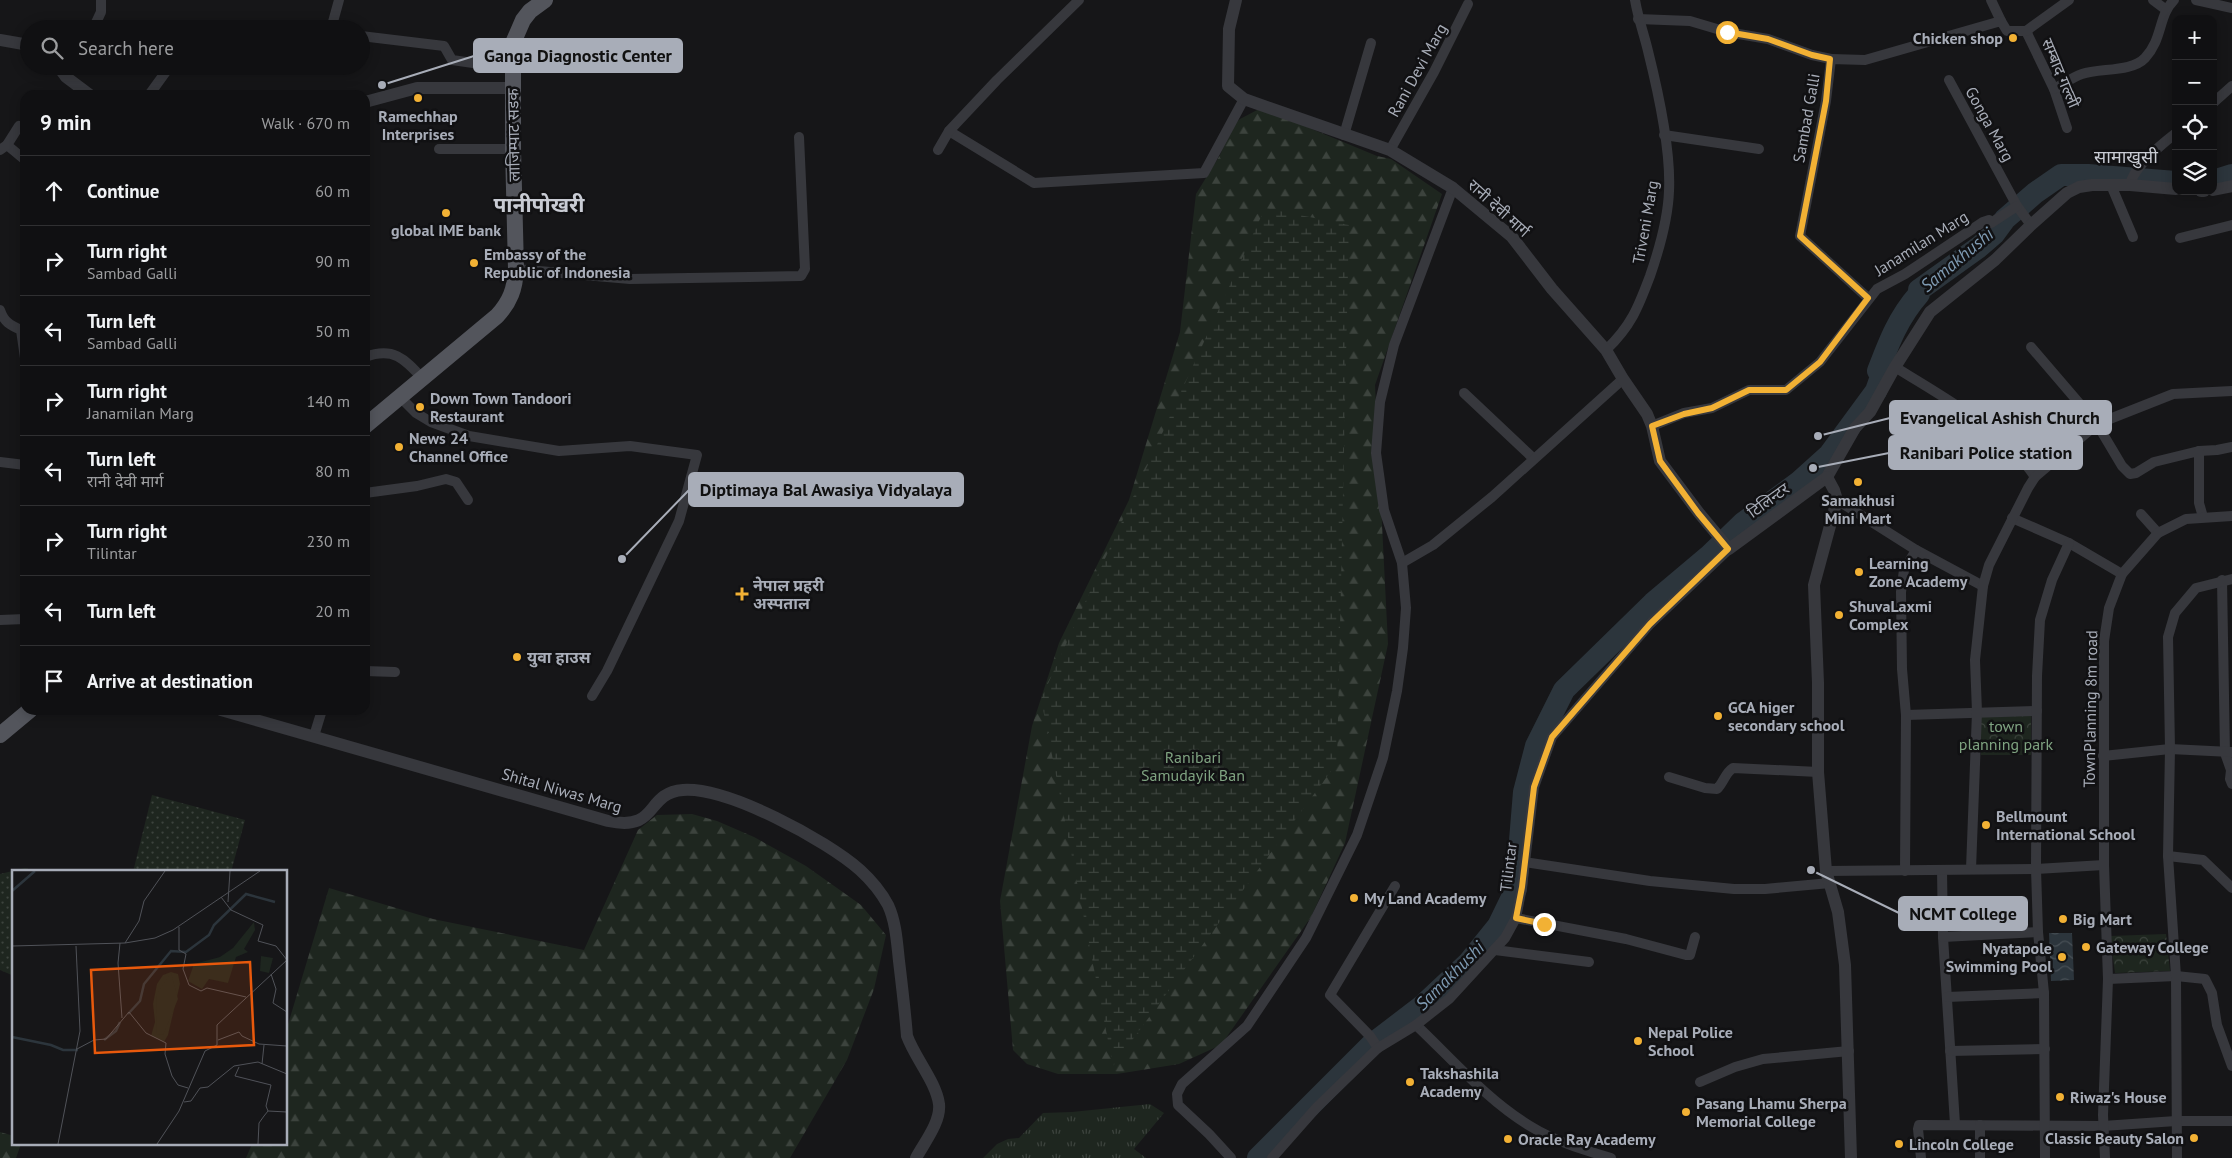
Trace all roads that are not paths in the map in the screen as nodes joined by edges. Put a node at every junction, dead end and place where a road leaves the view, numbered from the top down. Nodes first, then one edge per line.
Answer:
1 (101, 0) edge
2 (339, 0) edge
3 (545, 0) edge
4 (1079, 0) edge
5 (1236, 0) edge
6 (1635, 0) edge
7 (1991, 0) edge
8 (2069, 0) edge
9 (2153, 0) edge
10 (2174, 0) edge
11 (2196, 0) edge
12 (1468, 4) dead end
13 (2232, 8) edge
14 (2165, 10) junction
15 (1638, 19) junction
16 (97, 20) edge
17 (333, 20) edge
18 (2001, 21) junction
19 (2026, 31) junction
20 (370, 37) edge
21 (0, 40) edge
22 (20, 43) edge
23 (1371, 43) dead end
24 (1830, 59) junction
25 (512, 62) junction
26 (65, 75) edge
27 (163, 75) edge
28 (1948, 80) dead end
29 (2232, 86) edge
30 (512, 88) junction
31 (2054, 89) junction
32 (83, 90) edge
33 (153, 90) edge
34 (2217, 99) edge
35 (1244, 100) junction
36 (370, 101) edge
37 (20, 126) edge
38 (2067, 128) dead end
39 (949, 131) junction
40 (1344, 135) junction
41 (1664, 135) junction
42 (2172, 136) edge
43 (799, 137) dead end
44 (3, 148) edge
45 (438, 149) dead end
46 (513, 149) junction
47 (1759, 149) dead end
48 (938, 150) dead end
49 (1390, 150) junction
50 (20, 157) edge
51 (2132, 180) junction
52 (2111, 185) junction
53 (2232, 186) edge
54 (1454, 188) junction
55 (2172, 188) edge
56 (2217, 189) edge
57 (2020, 210) junction
58 (2232, 224) edge
59 (2030, 225) junction
60 (2133, 237) dead end
61 (2180, 238) dead end
62 (516, 269) junction
63 (1868, 298) junction
64 (0, 310) edge
65 (20, 330) edge
66 (2031, 347) dead end
67 (1606, 350) junction
68 (370, 355) edge
69 (1895, 367) junction
70 (422, 378) junction
71 (1623, 380) junction
72 (2232, 391) edge
73 (1464, 392) dead end
74 (400, 397) junction
75 (370, 422) edge
76 (2097, 424) junction
77 (1652, 426) junction
78 (2232, 447) edge
79 (2199, 451) junction
80 (1533, 458) junction
81 (0, 462) edge
82 (20, 464) edge
83 (1828, 477) junction
84 (2035, 477) junction
85 (370, 492) edge
86 (468, 500) dead end
87 (1837, 500) junction
88 (2140, 514) dead end
89 (2232, 516) edge
90 (2012, 518) junction
91 (2203, 518) junction
92 (2158, 533) junction
93 (2069, 543) junction
94 (1728, 549) junction
95 (1916, 550) junction
96 (1402, 563) junction
97 (2122, 574) junction
98 (2227, 580) edge
99 (1983, 586) junction
100 (20, 619) edge
101 (0, 620) edge
102 (370, 671) edge
103 (395, 672) dead end
104 (592, 696) dead end
105 (2037, 711) junction
106 (1977, 712) junction
107 (24, 715) edge
108 (240, 715) edge
109 (320, 715) edge
110 (1906, 715) junction
111 (0, 735) edge
112 (314, 736) junction
113 (2170, 749) junction
114 (2229, 753) edge
115 (2103, 756) junction
116 (1818, 772) junction
117 (1669, 777) dead end
118 (2232, 784) edge
119 (2168, 856) junction
120 (1524, 862) junction
121 (2104, 865) junction
122 (1971, 869) junction
123 (2036, 869) junction
124 (1942, 870) junction
125 (1905, 872) junction
126 (1828, 877) junction
127 (1395, 886) dead end
128 (2232, 888) edge
129 (1516, 918) junction
130 (2038, 932) junction
131 (1695, 937) dead end
132 (1943, 938) junction
133 (1495, 950) junction
134 (1589, 962) dead end
135 (2176, 976) junction
136 (2108, 979) junction
137 (2044, 993) junction
138 (1947, 997) junction
139 (1416, 1026) junction
140 (1378, 1048) junction
141 (2045, 1049) junction
142 (1849, 1051) junction
143 (1950, 1051) junction
144 (2232, 1066) edge
145 (1700, 1082) dead end
146 (2176, 1121) junction
147 (2232, 1121) edge
148 (1955, 1124) junction
149 (1980, 1125) junction
150 (2045, 1126) junction
151 (2103, 1126) junction
152 (916, 1158) edge
153 (1231, 1158) edge
154 (1272, 1158) edge
155 (1611, 1158) edge
156 (1851, 1158) edge
157 (1921, 1158) edge
158 (1980, 1158) edge
159 (2046, 1158) edge
160 (2104, 1158) edge
161 (2177, 1158) edge

1 - 16 street
2 - 17 street
3 - 25 main road, लाजिम्पाट सडक
4 - 39 street
5 - 35 street, रानी देवी मार्ग
6 - 15 street, Triveni Marg
7 - 18 street
8 - 19 street
9 - 14 street
10 - 14 street
11 - 13 street
12 - 49 street, Rani Devi Marg
14 - 31 street
15 - 24 street
15 - 41 street, Triveni Marg
18 - 19 street
18 - 24 street, Sambad Galli
19 - 31 street, सम्बाद गल्ली
20 - 25 street
21 - 22 street
23 - 40 street
24 - 63 street, Sambad Galli
25 - 30 main road, लाजिम्पाट सडक
26 - 32 street
27 - 33 street
28 - 57 street, Gonga Marg
29 - 34 street
30 - 36 street
30 - 46 main road, लाजिम्पाट सडक
31 - 38 street, सम्बाद गल्ली
35 - 39 street
35 - 40 street, रानी देवी मार्ग
37 - 44 street
39 - 48 street
40 - 49 street, रानी देवी मार्ग
41 - 47 street
41 - 67 street, Triveni Marg
42 - 51 street
43 - 62 street
44 - 50 street
45 - 46 street
46 - 62 main road, लाजिम्पाट सडक
49 - 54 street, रानी देवी मार्ग
51 - 52 street
51 - 55 street
52 - 59 street
52 - 60 street
53 - 56 street
54 - 67 street, रानी देवी मार्ग
54 - 96 street
57 - 59 street
57 - 63 street, Janamilan Marg
58 - 61 street
59 - 69 street
62 - 70 main road, लाजिम्पाट सडक
63 - 77 street, Janamilan Marg
64 - 65 street
66 - 76 street
67 - 71 street, रानी देवी मार्ग
68 - 70 street
69 - 83 street
69 - 84 street
70 - 74 main road, लाजिम्पाट सडक
71 - 77 street, रानी देवी मार्ग
71 - 80 street
72 - 76 street
73 - 80 street
74 - 75 main road, लाजिम्पाट सडक
74 - 104 street
76 - 79 street
76 - 84 street
77 - 94 street, रानी देवी मार्ग
78 - 79 street
79 - 91 street
80 - 96 street
81 - 82 street
83 - 87 street
83 - 94 street, टिलिन्टर
84 - 90 street
85 - 86 street
87 - 95 street
87 - 116 street
88 - 92 street
89 - 91 street, TownPlanning 8m road
90 - 93 street
90 - 99 street
91 - 92 street, TownPlanning 8m road
92 - 97 street, TownPlanning 8m road
93 - 97 street
93 - 105 street
94 - 120 street, Tilintar
95 - 99 street
95 - 110 street
96 - 153 street
97 - 115 street, TownPlanning 8m road
98 - 113 street
98 - 114 street
99 - 106 street
100 - 101 street
102 - 103 street
105 - 106 street
105 - 123 street
106 - 110 street
106 - 122 street
107 - 111 main road
108 - 112 street, Shital Niwas Marg
109 - 112 street
110 - 125 street
112 - 152 street, Shital Niwas Marg
113 - 114 street
113 - 115 street
113 - 119 street
114 - 118 street
115 - 121 street, TownPlanning 8m road
116 - 117 street
116 - 126 street
119 - 128 street
119 - 135 street
120 - 126 street
120 - 129 street, Tilintar
121 - 123 street
121 - 136 street, TownPlanning 8m road
122 - 123 street
122 - 124 street
123 - 130 street
124 - 125 street
124 - 132 street
125 - 126 street
126 - 142 street
127 - 140 street
129 - 131 street
129 - 133 street, Tilintar
130 - 132 street
130 - 137 street
132 - 138 street
133 - 134 street
133 - 139 street, Tilintar
135 - 136 street
135 - 144 street
135 - 146 street
136 - 151 street, TownPlanning 8m road
137 - 138 street
137 - 141 street
138 - 143 street
139 - 140 street, Tilintar
139 - 155 street
140 - 154 street, Tilintar
141 - 143 street
141 - 150 street
142 - 145 street
142 - 156 street
143 - 148 street
146 - 147 street
146 - 151 street
146 - 161 street
148 - 149 street
148 - 157 street
149 - 150 street
149 - 158 street
150 - 151 street
150 - 159 street
151 - 160 street, TownPlanning 8m road

